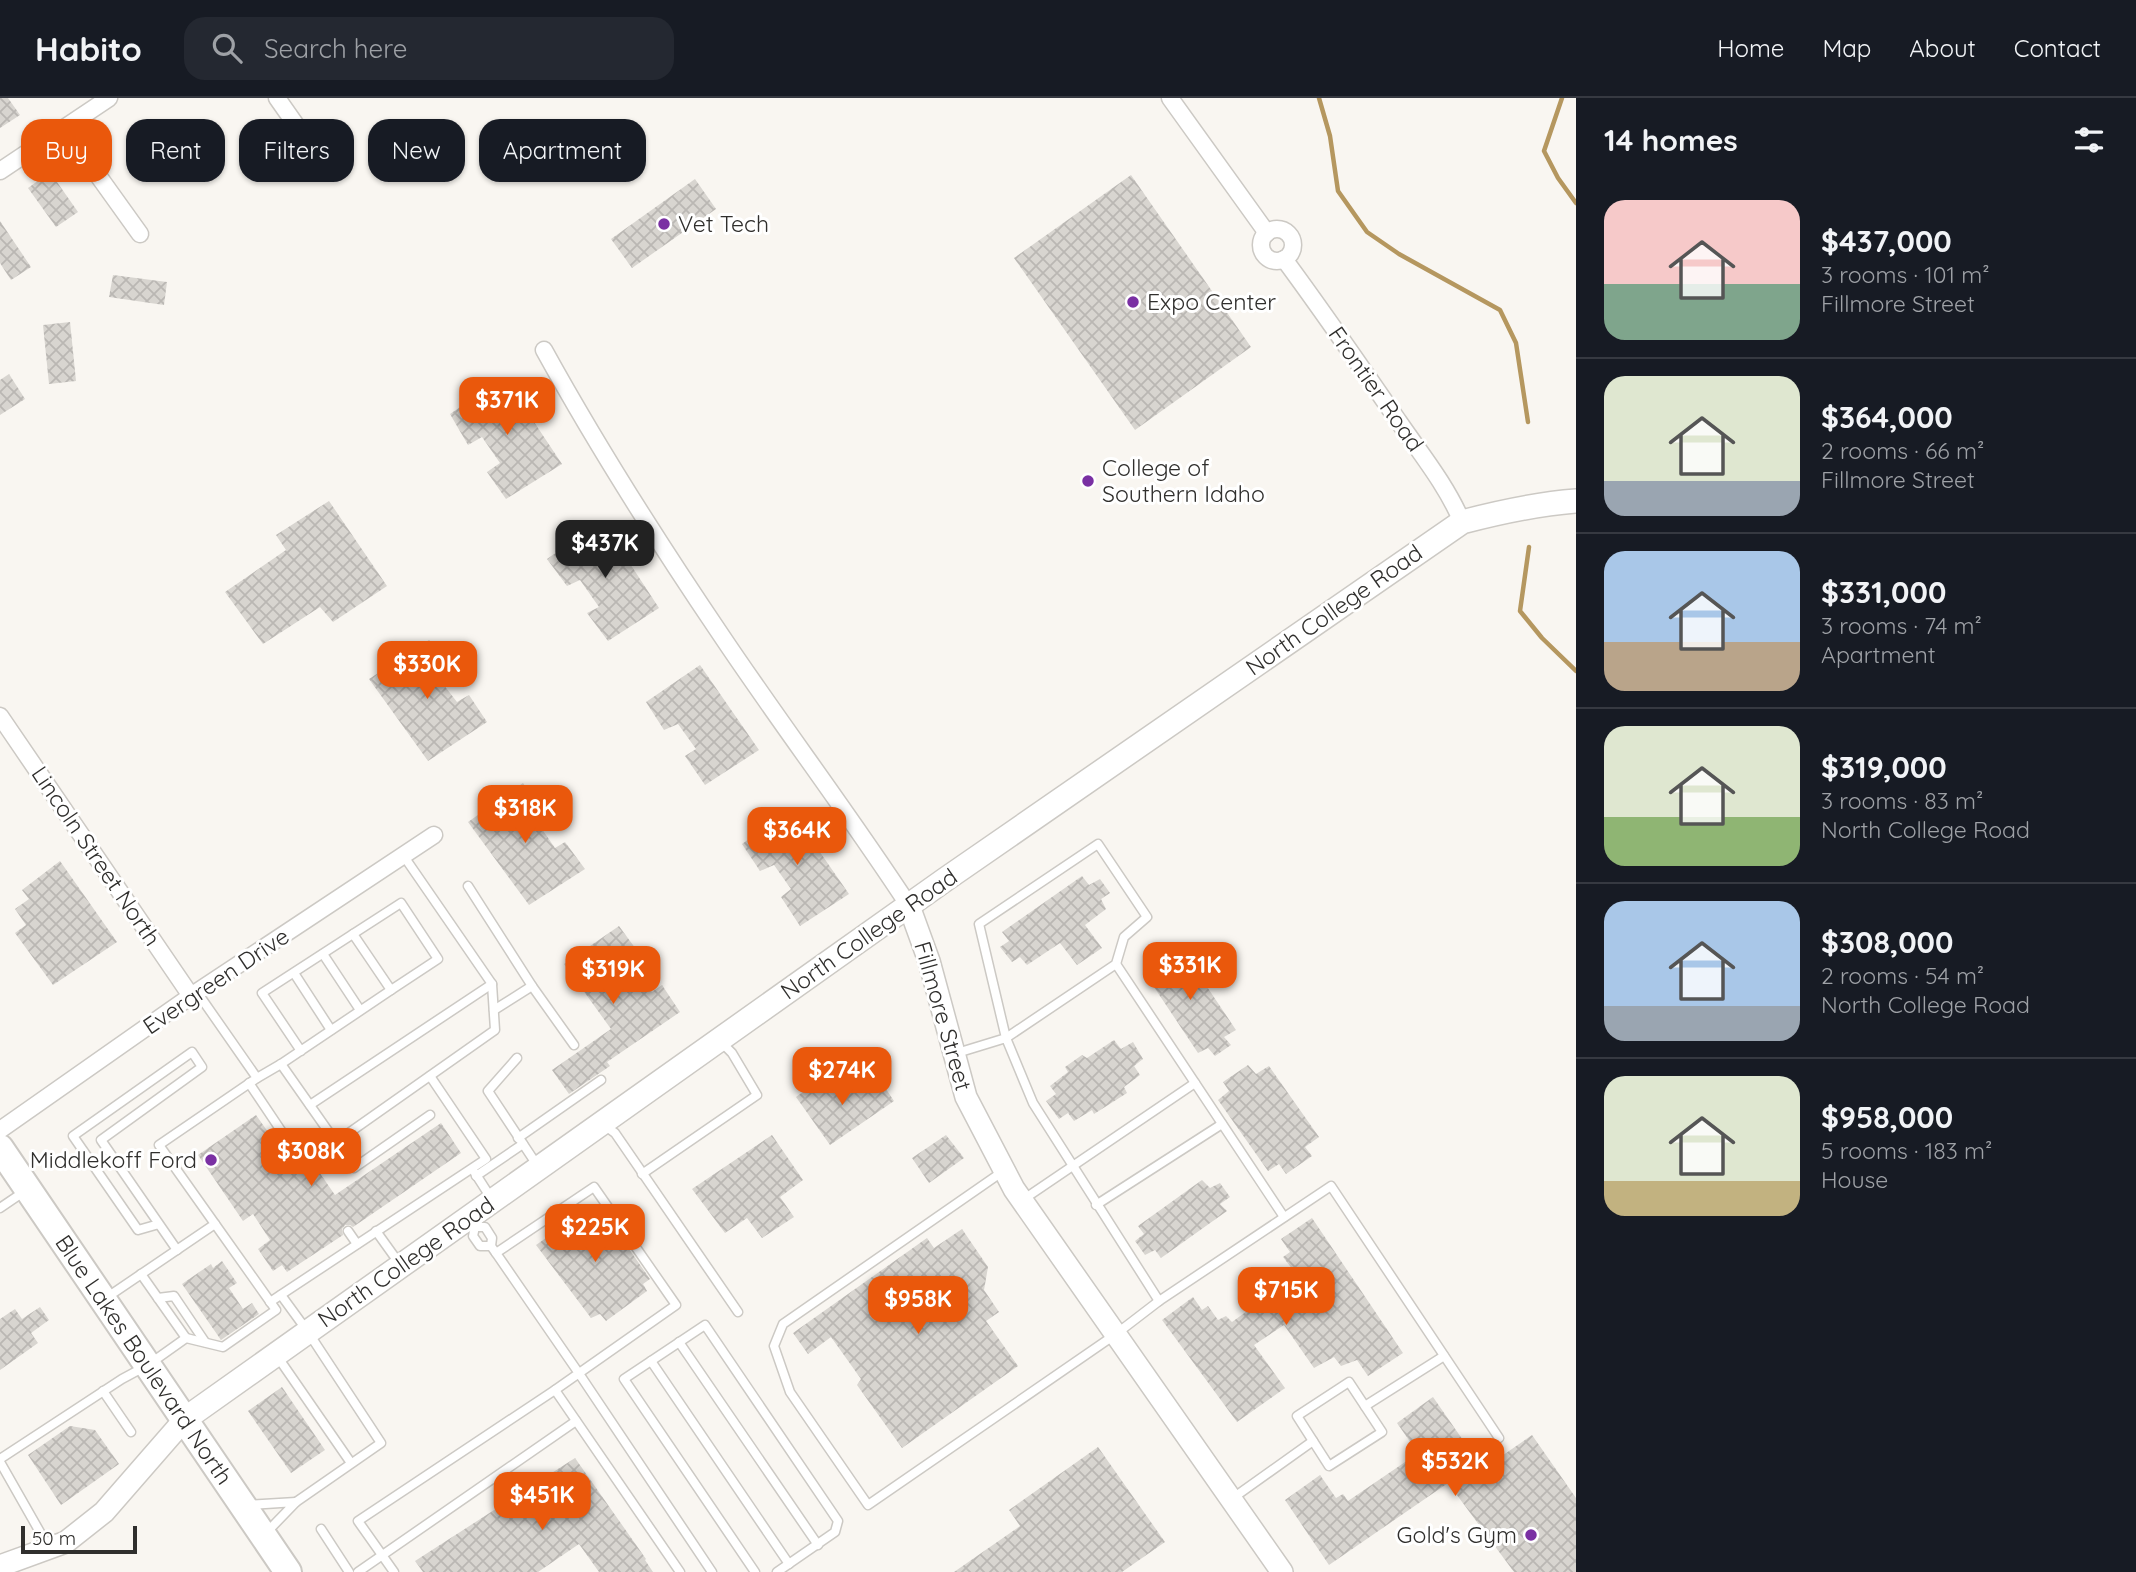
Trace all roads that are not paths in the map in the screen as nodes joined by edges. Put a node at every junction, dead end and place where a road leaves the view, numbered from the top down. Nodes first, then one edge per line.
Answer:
1 (109, 98) edge
2 (276, 98) edge
3 (1170, 98) edge
4 (78, 119) edge
5 (292, 119) edge
6 (21, 157) edge
7 (0, 171) edge
8 (103, 182) edge
9 (1267, 233) junction
10 (140, 234) dead end
11 (1284, 259) junction
12 (544, 350) dead end
13 (1576, 501) edge
14 (1462, 522) junction
15 (0, 716) edge
16 (434, 835) dead end
17 (404, 855) junction
18 (468, 887) dead end
19 (909, 906) junction
20 (353, 934) junction
21 (323, 954) junction
22 (1116, 964) junction
23 (294, 973) junction
24 (492, 984) junction
25 (532, 986) junction
26 (391, 990) junction
27 (194, 994) junction
28 (360, 1010) junction
29 (494, 1010) junction
30 (331, 1030) junction
31 (1006, 1038) junction
32 (719, 1040) junction
33 (574, 1045) dead end
34 (300, 1051) junction
35 (954, 1054) junction
36 (517, 1058) dead end
37 (281, 1064) junction
38 (430, 1076) junction
39 (601, 1080) dead end
40 (253, 1081) junction
41 (1195, 1083) junction
42 (310, 1105) junction
43 (430, 1115) dead end
44 (602, 1123) junction
45 (1222, 1124) junction
46 (0, 1130) edge
47 (520, 1141) junction
48 (336, 1142) junction
49 (0, 1148) edge
50 (294, 1150) dead end
51 (1072, 1167) junction
52 (539, 1168) junction
53 (1004, 1170) junction
54 (474, 1172) junction
55 (642, 1174) junction
56 (28, 1189) junction
57 (1022, 1200) junction
58 (493, 1201) junction
59 (1096, 1205) junction
60 (0, 1208) edge
61 (1284, 1217) junction
62 (472, 1222) junction
63 (159, 1224) junction
64 (215, 1224) junction
65 (348, 1231) dead end
66 (376, 1231) junction
67 (357, 1244) junction
68 (177, 1250) junction
69 (493, 1250) junction
70 (401, 1266) junction
71 (141, 1274) junction
72 (281, 1295) junction
73 (158, 1298) junction
74 (103, 1300) junction
75 (1159, 1301) junction
76 (270, 1302) junction
77 (738, 1312) dead end
78 (308, 1332) junction
79 (1116, 1334) junction
80 (186, 1338) junction
81 (205, 1342) junction
82 (679, 1342) junction
83 (276, 1354) junction
84 (1444, 1356) junction
85 (650, 1361) junction
86 (148, 1365) junction
87 (579, 1372) junction
88 (555, 1390) junction
89 (103, 1391) junction
90 (1365, 1406) junction
91 (184, 1419) junction
92 (576, 1421) junction
93 (131, 1432) dead end
94 (1499, 1438) dead end
95 (1313, 1441) junction
96 (0, 1461) edge
97 (351, 1463) junction
98 (1230, 1500) junction
99 (296, 1502) junction
100 (243, 1505) junction
101 (321, 1529) dead end
102 (263, 1536) junction
103 (818, 1545) junction
104 (49, 1548) junction
105 (381, 1555) junction
106 (789, 1564) junction
107 (0, 1566) edge
108 (288, 1572) edge
109 (349, 1572) edge
110 (358, 1572) edge
111 (394, 1572) edge
112 (681, 1572) edge
113 (712, 1572) edge
114 (755, 1572) edge
115 (777, 1572) edge
116 (1282, 1572) edge

1 - 4 street
2 - 5 street
3 - 9 street, Frontier Road
6 - 7 street
8 - 10 street
9 - 11 street, Frontier Road
9 - 11 street, Frontier Road
11 - 14 street, Frontier Road
12 - 19 street, Fillmore Street
13 - 14 main road, North College Road
14 - 19 main road, North College Road
15 - 27 street, Lincoln Street North
16 - 17 street, Evergreen Drive
17 - 24 lane
17 - 27 street, Evergreen Drive
18 - 25 lane
19 - 32 main road, North College Road
19 - 35 street, Fillmore Street
20 - 21 lane
20 - 26 lane
20 - 26 lane
21 - 23 lane
21 - 28 lane
22 - 31 lane
22 - 31 lane
22 - 41 lane
23 - 30 lane
23 - 34 lane
24 - 29 lane
24 - 42 lane
25 - 29 lane
25 - 33 lane
26 - 28 lane
27 - 40 lane
27 - 46 street, Evergreen Drive
28 - 30 lane
29 - 38 lane
30 - 34 lane
31 - 35 lane
31 - 51 lane
32 - 44 main road, North College Road
32 - 55 lane
34 - 37 lane
35 - 53 street, Fillmore Street
36 - 47 lane
37 - 40 lane
37 - 42 lane
38 - 48 lane
38 - 54 lane
39 - 47 lane
40 - 50 lane
40 - 64 lane
41 - 45 lane
41 - 51 lane
42 - 48 lane
43 - 48 lane
44 - 52 main road, North College Road
44 - 55 lane
45 - 59 lane
45 - 61 lane
47 - 52 lane
47 - 54 lane
49 - 56 main road, Blue Lakes Boulevard North
51 - 57 lane
51 - 59 lane
52 - 58 main road, North College Road
53 - 57 street, Fillmore Street
53 - 79 lane
54 - 58 lane
54 - 66 lane
55 - 77 lane
56 - 60 lane
56 - 74 main road, Blue Lakes Boulevard North
57 - 79 street, Fillmore Street
58 - 62 main road, North College Road
59 - 75 lane
61 - 75 lane
61 - 84 lane
62 - 69 lane
62 - 70 main road, North College Road
63 - 63 lane
63 - 68 lane
64 - 68 lane
64 - 76 lane
65 - 67 lane
66 - 67 lane
66 - 70 lane
67 - 72 lane
68 - 71 lane
69 - 87 lane
69 - 87 lane
70 - 78 main road, North College Road
71 - 73 lane
71 - 74 lane
72 - 76 lane
72 - 78 lane
73 - 80 lane
73 - 81 lane
74 - 86 main road, Blue Lakes Boulevard North
75 - 79 lane
76 - 81 lane
78 - 83 main road, North College Road
78 - 97 lane
79 - 98 street, Fillmore Street
80 - 81 lane
80 - 86 lane
82 - 85 lane
82 - 103 lane
82 - 103 lane
83 - 91 main road, North College Road
83 - 97 lane
84 - 90 lane
84 - 94 lane
85 - 106 lane
85 - 114 lane
86 - 89 lane
86 - 91 main road, Blue Lakes Boulevard North
87 - 88 lane
87 - 113 lane
88 - 92 lane
88 - 105 lane
89 - 93 lane
89 - 96 lane
90 - 95 lane
90 - 95 lane
91 - 100 main road, Blue Lakes Boulevard North
91 - 104 street
92 - 105 lane
92 - 112 lane
95 - 98 lane
96 - 104 lane
97 - 99 lane
98 - 116 street, Fillmore Street
99 - 100 lane
99 - 102 lane
100 - 102 main road, Blue Lakes Boulevard North
101 - 109 lane
102 - 108 main road, Blue Lakes Boulevard North
103 - 106 lane
104 - 107 street
105 - 110 lane
105 - 111 lane
106 - 115 lane

